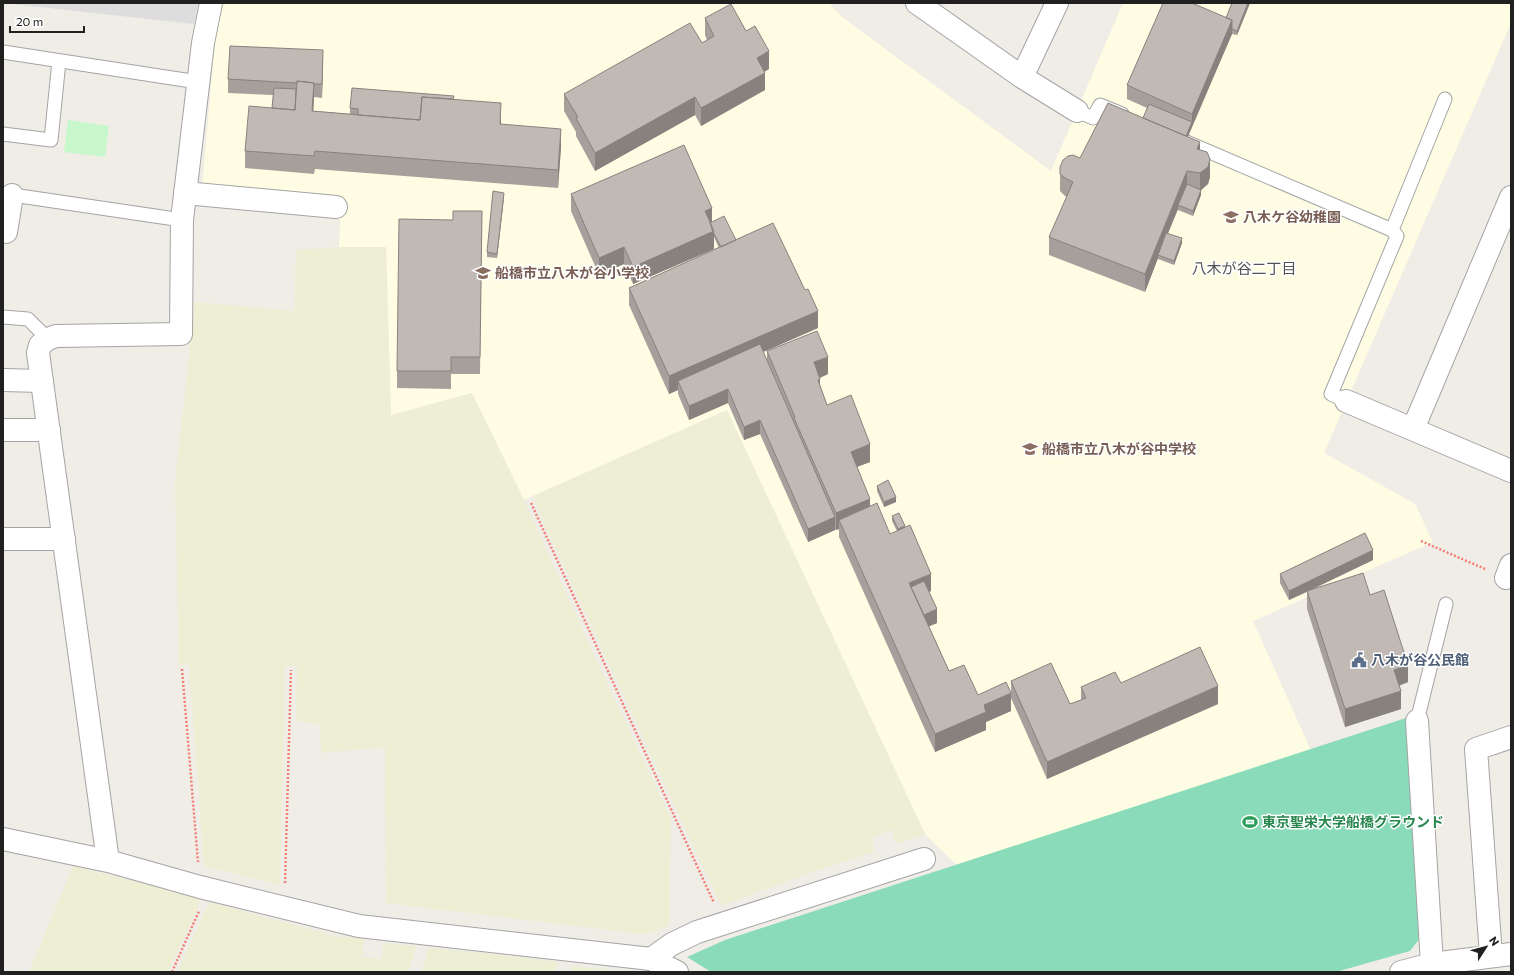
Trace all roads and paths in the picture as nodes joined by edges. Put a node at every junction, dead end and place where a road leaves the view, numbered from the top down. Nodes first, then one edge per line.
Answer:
1 (211, 3) edge
2 (917, 3) edge
3 (1056, 3) edge
4 (3, 52) edge
5 (59, 61) junction
6 (1022, 77) junction
7 (198, 82) junction
8 (1445, 99) dead end
9 (1076, 111) joint
10 (1136, 121) edge
11 (3, 134) edge
12 (1173, 136) edge
13 (185, 193) junction
14 (7, 194) edge
15 (1511, 197) edge
16 (336, 207) dead end
17 (182, 220) junction
18 (1392, 230) junction
19 (6, 232) dead end
20 (3, 317) edge
21 (48, 338) junction
22 (3, 380) edge
23 (42, 381) junction
24 (1346, 401) joint
25 (1413, 429) junction
26 (3, 430) edge
27 (49, 430) junction
28 (1511, 471) edge
29 (531, 503) dead end
30 (3, 539) edge
31 (64, 539) junction
32 (1421, 540) dead end
33 (1508, 572) edge
34 (1446, 604) dead end
35 (182, 669) dead end
36 (291, 670) dead end
37 (1417, 721) joint
38 (1511, 737) edge
39 (3, 838) edge
40 (924, 859) dead end
41 (108, 862) junction
42 (205, 888) junction
43 (284, 907) junction
44 (723, 923) junction
45 (1501, 955) edge
46 (651, 959) junction
47 (1432, 964) junction
48 (172, 972) edge
49 (677, 972) edge
50 (1401, 972) edge

1 - 7 street
2 - 6 street
3 - 6 street
4 - 5 lane
5 - 7 lane
5 - 11 lane
6 - 9 street
7 - 13 street
8 - 18 lane
9 - 10 lane
12 - 18 lane
13 - 16 street
13 - 17 street
14 - 17 lane
14 - 19 street
15 - 25 street
17 - 21 street
18 - 24 lane
20 - 21 lane
21 - 23 street
22 - 23 street
23 - 27 street
24 - 25 street
25 - 28 street
26 - 27 street
27 - 31 street
29 - 44 path
30 - 31 street
31 - 41 street
32 - 33 path
34 - 37 lane
35 - 42 path
36 - 43 path
37 - 47 street
38 - 45 street
39 - 41 street
40 - 44 street
41 - 42 street
42 - 43 street
42 - 48 path
43 - 46 street
44 - 46 street
45 - 47 street
46 - 49 street
47 - 50 street

